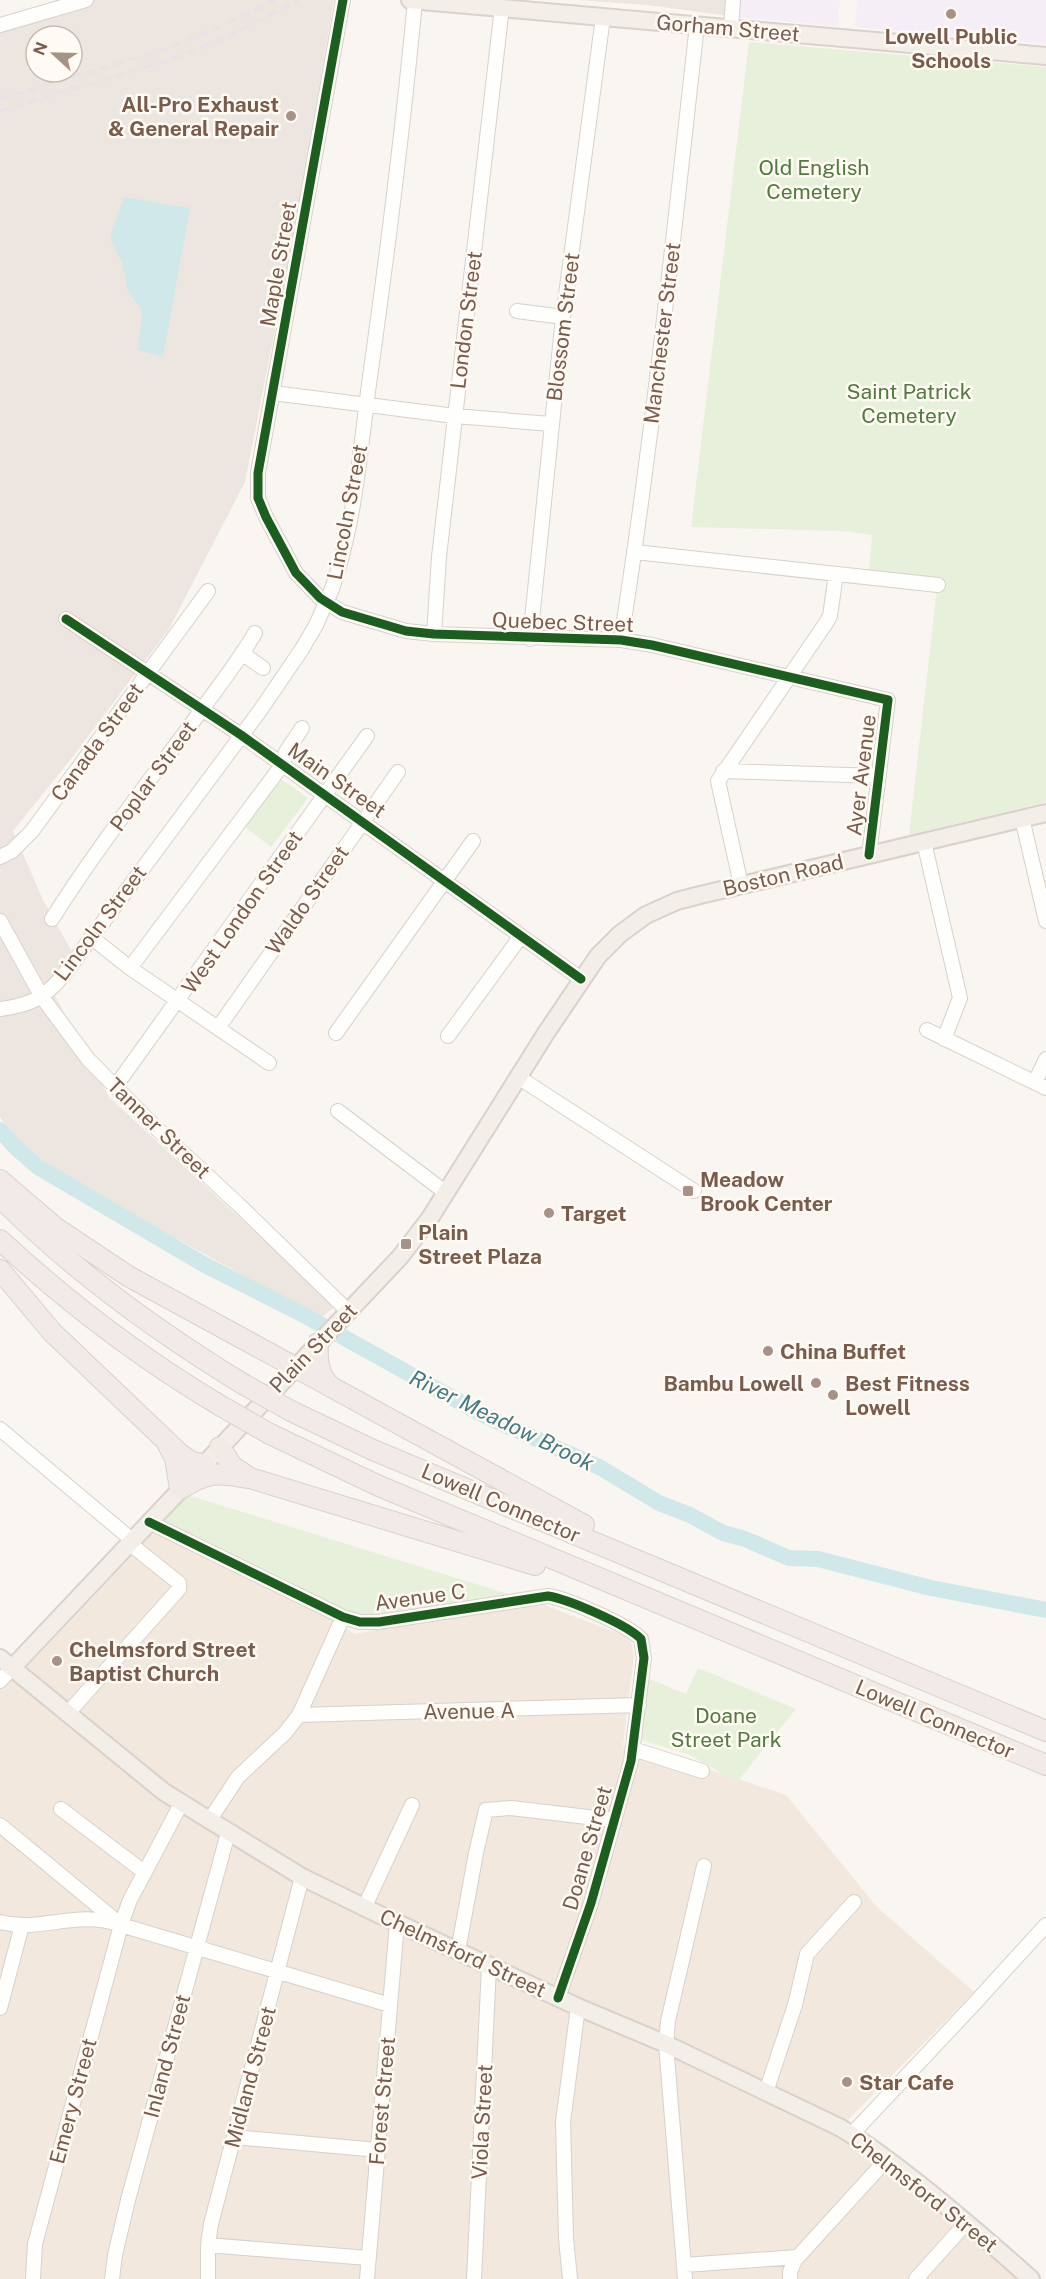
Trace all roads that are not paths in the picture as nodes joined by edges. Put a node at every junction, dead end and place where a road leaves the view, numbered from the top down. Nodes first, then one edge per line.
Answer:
1 (343, 0) edge
2 (412, 0) edge
3 (733, 0) edge
4 (81, 1) edge
5 (502, 7) junction
6 (603, 17) junction
7 (0, 25) edge
8 (697, 25) junction
9 (730, 28) junction
10 (1046, 56) edge
11 (517, 311) dead end
12 (563, 317) junction
13 (273, 393) junction
14 (366, 405) junction
15 (454, 416) junction
16 (551, 424) junction
17 (274, 531) joint
18 (635, 552) junction
19 (836, 574) junction
20 (938, 585) dead end
21 (208, 591) dead end
22 (66, 618) dead end
23 (255, 633) dead end
24 (434, 634) junction
25 (530, 639) junction
26 (621, 640) junction
27 (243, 654) junction
28 (263, 668) dead end
29 (149, 672) junction
30 (789, 677) junction
31 (888, 700) joint
32 (203, 708) junction
33 (302, 728) dead end
34 (241, 735) junction
35 (367, 736) dead end
36 (283, 764) junction
37 (723, 771) junction
38 (398, 772) dead end
39 (879, 776) junction
40 (326, 794) junction
41 (1046, 813) edge
42 (1022, 818) junction
43 (363, 821) junction
44 (473, 842) dead end
45 (924, 842) junction
46 (869, 855) junction
47 (0, 857) edge
48 (445, 880) junction
49 (741, 885) junction
50 (52, 919) dead end
51 (0, 921) edge
52 (1046, 921) edge
53 (520, 936) junction
54 (91, 937) junction
55 (130, 968) junction
56 (581, 979) junction
57 (42, 997) junction
58 (178, 1001) junction
59 (0, 1009) edge
60 (218, 1028) junction
61 (927, 1030) dead end
62 (336, 1033) dead end
63 (448, 1036) dead end
64 (944, 1039) junction
65 (1046, 1059) edge
66 (269, 1063) dead end
67 (518, 1077) junction
68 (1041, 1085) edge
69 (115, 1087) junction
70 (338, 1112) dead end
71 (0, 1180) edge
72 (694, 1191) dead end
73 (445, 1192) junction
74 (0, 1197) edge
75 (0, 1240) edge
76 (0, 1270) edge
77 (344, 1316) junction
78 (318, 1343) junction
79 (294, 1368) junction
80 (330, 1386) junction
81 (0, 1429) edge
82 (165, 1440) junction
83 (220, 1447) junction
84 (203, 1464) junction
85 (250, 1478) junction
86 (180, 1489) junction
87 (149, 1522) junction
88 (130, 1542) junction
89 (676, 1575) junction
90 (664, 1605) junction
91 (343, 1617) junction
92 (4, 1663) edge
93 (0, 1681) edge
94 (639, 1705) junction
95 (67, 1714) junction
96 (298, 1715) junction
97 (1046, 1731) edge
98 (633, 1749) junction
99 (1046, 1765) edge
100 (702, 1771) dead end
101 (181, 1804) junction
102 (411, 1805) dead end
103 (61, 1809) dead end
104 (613, 1820) junction
105 (208, 1821) junction
106 (0, 1825) edge
107 (228, 1833) junction
108 (704, 1866) dead end
109 (144, 1872) junction
110 (302, 1877) junction
111 (854, 1902) dead end
112 (364, 1908) junction
113 (0, 1922) edge
114 (397, 1923) junction
115 (22, 1925) junction
116 (121, 1925) junction
117 (1046, 1925) edge
118 (197, 1948) junction
119 (458, 1952) junction
120 (489, 1966) junction
121 (278, 1972) junction
122 (558, 1998) junction
123 (390, 2005) junction
124 (578, 2007) junction
125 (0, 2008) edge
126 (666, 2044) junction
127 (766, 2092) junction
128 (852, 2134) junction
129 (234, 2137) junction
130 (378, 2150) junction
131 (887, 2159) junction
132 (967, 2222) junction
133 (208, 2245) junction
134 (798, 2257) junction
135 (368, 2258) junction
136 (684, 2265) junction
137 (33, 2279) edge
138 (112, 2279) edge
139 (208, 2279) edge
140 (367, 2279) edge
141 (474, 2279) edge
142 (570, 2279) edge
143 (685, 2279) edge
144 (790, 2279) edge
145 (916, 2279) edge
146 (1031, 2279) edge

1 - 13 street, Maple Street
2 - 5 main road, Gorham Street
2 - 14 street, Lincoln Street
3 - 9 street
4 - 7 street
5 - 6 main road, Gorham Street
5 - 15 street, London Street
6 - 8 main road, Gorham Street
6 - 12 street, Blossom Street
8 - 9 main road, Gorham Street
8 - 18 street, Manchester Street
9 - 10 main road, Gorham Street
11 - 12 street
12 - 16 street, Blossom Street
13 - 14 street
13 - 17 street, Maple Street
14 - 15 street
14 - 34 street, Lincoln Street, bridge
15 - 16 street
15 - 24 street, London Street
16 - 25 street, Blossom Street
17 - 24 street, Quebec Street
18 - 19 street
18 - 26 street, Manchester Street
19 - 20 street
19 - 30 street
21 - 29 street, Canada Street
22 - 29 street, Main Street
23 - 27 street, Poplar Street
24 - 25 street, Quebec Street
25 - 26 street, Quebec Street
26 - 30 street, Quebec Street
27 - 28 street
27 - 32 street, Poplar Street
29 - 32 street, Main Street
29 - 47 street, Canada Street
30 - 31 street, Quebec Street
30 - 37 street
31 - 39 street, Ayer Avenue
32 - 34 street, Main Street
32 - 50 street, Poplar Street
33 - 36 street
34 - 36 street, Main Street
34 - 54 street, Lincoln Street
35 - 40 street, West London Street
36 - 40 street, Main Street
36 - 55 street
37 - 39 street
37 - 49 street
38 - 43 street, Waldo Street
39 - 46 street, Ayer Avenue
40 - 43 street, Main Street
40 - 58 street, West London Street
41 - 42 main road, Boston Road
42 - 45 main road, Boston Road
42 - 52 street
43 - 48 street, Main Street
43 - 60 street, Waldo Street
44 - 48 street
45 - 46 main road, Boston Road
45 - 64 street
46 - 49 main road, Boston Road
48 - 53 street, Main Street
48 - 62 street
49 - 56 main road, Boston Road
51 - 57 street, Tanner Street
53 - 56 street, Main Street
53 - 63 street
54 - 55 street
54 - 57 street, Lincoln Street
55 - 58 street
56 - 67 main road, Plain Street
57 - 59 street, Lincoln Street
57 - 69 street, Tanner Street
58 - 60 street
58 - 69 street, West London Street
60 - 66 street
61 - 64 street
64 - 68 street
65 - 68 street
67 - 72 street
67 - 73 main road, Plain Street
69 - 77 street, Tanner Street
70 - 73 street
71 - 79 highway
73 - 77 main road, Plain Street
74 - 89 highway, Lowell Connector, bridge
75 - 90 highway, Lowell Connector, bridge
76 - 82 highway
77 - 78 main road, Plain Street
78 - 79 main road, Plain Street
78 - 80 highway
79 - 80 highway
79 - 83 main road, Plain Street
80 - 89 highway
81 - 88 street
82 - 84 highway
82 - 86 highway
83 - 84 main road, Plain Street
83 - 85 highway
84 - 86 main road, Plain Street
85 - 86 highway
85 - 90 highway
86 - 87 main road, Plain Street
87 - 88 main road, Plain Street
87 - 91 street, Avenue C
88 - 92 main road, Plain Street
88 - 95 street
89 - 97 highway, Lowell Connector
90 - 99 highway, Lowell Connector
91 - 94 street, Avenue C
91 - 96 street
92 - 93 street, Plain Street
92 - 95 main road, Chelmsford Street
94 - 96 street, Avenue A
94 - 98 street, Doane Street
95 - 101 main road, Chelmsford Street
96 - 105 street
98 - 100 street
98 - 104 street, Doane Street
101 - 105 main road, Chelmsford Street
101 - 109 street, Emery Street
102 - 112 street
103 - 109 street
104 - 119 street
104 - 122 street, Doane Street
105 - 107 main road, Chelmsford Street
106 - 116 street
107 - 110 main road, Chelmsford Street
107 - 118 street, Inland Street
108 - 126 street
109 - 116 street, Emery Street
110 - 112 main road, Chelmsford Street
110 - 121 street, Midland Street
111 - 127 street
112 - 114 main road, Chelmsford Street
113 - 115 street
114 - 119 main road, Chelmsford Street
114 - 123 street, Forest Street
115 - 116 street
115 - 125 street
116 - 118 street
116 - 137 street, Emery Street
117 - 128 street
118 - 121 street
118 - 138 street, Inland Street
119 - 120 main road, Chelmsford Street
120 - 122 main road, Chelmsford Street
120 - 141 street, Viola Street
121 - 123 street
121 - 129 street, Midland Street
122 - 124 main road, Chelmsford Street
123 - 130 street, Forest Street
124 - 126 main road, Chelmsford Street
124 - 142 street
126 - 127 main road, Chelmsford Street
126 - 136 street
127 - 128 main road, Chelmsford Street
128 - 131 main road, Chelmsford Street
129 - 130 street
129 - 133 street, Midland Street
130 - 135 street, Forest Street
131 - 132 main road, Chelmsford Street
131 - 134 street
132 - 145 street
132 - 146 main road, Chelmsford Street
133 - 135 street
133 - 139 street, Midland Street
134 - 136 street
134 - 144 street
135 - 140 street, Forest Street
136 - 143 street

